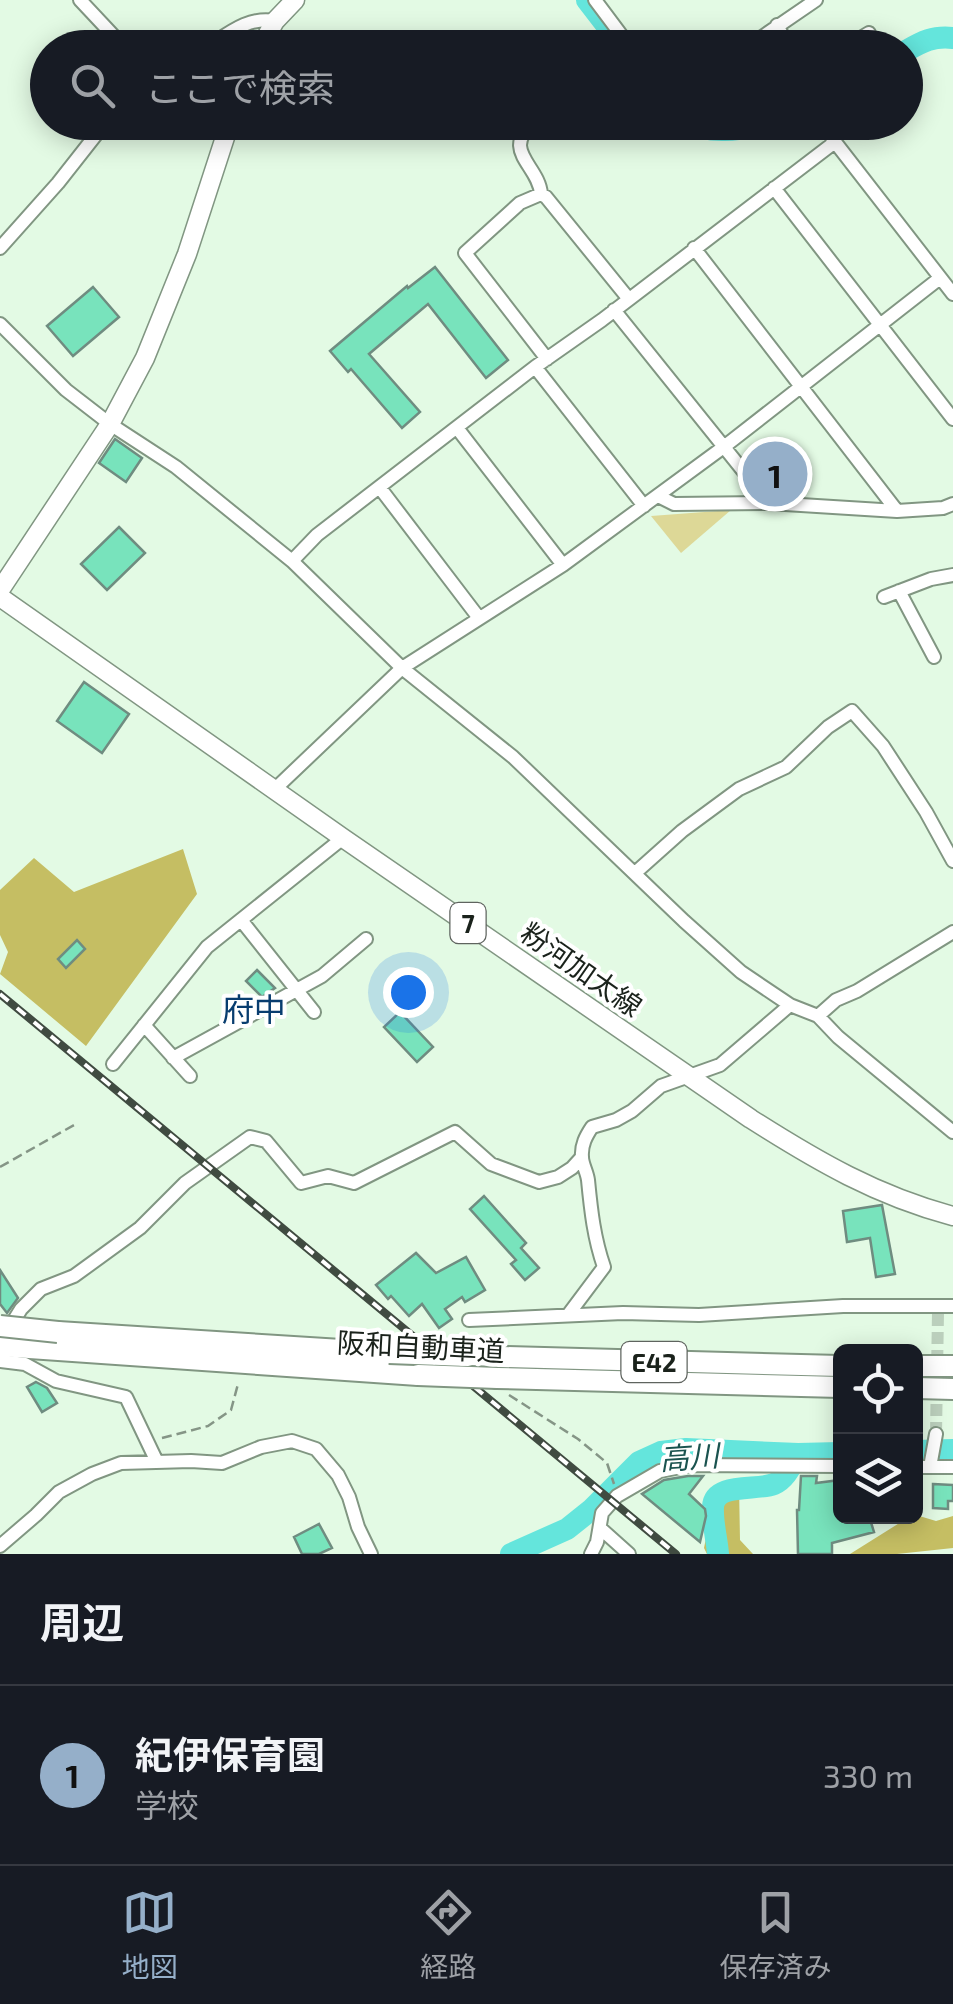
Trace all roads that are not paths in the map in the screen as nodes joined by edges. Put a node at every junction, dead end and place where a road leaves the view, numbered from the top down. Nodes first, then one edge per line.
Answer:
1 (80, 0) edge
2 (296, 0) edge
3 (595, 0) edge
4 (816, 0) edge
5 (274, 22) junction
6 (777, 25) junction
7 (108, 30) edge
8 (236, 30) edge
9 (270, 30) edge
10 (618, 30) edge
11 (770, 30) edge
12 (780, 30) edge
13 (92, 140) edge
14 (224, 140) edge
15 (520, 140) edge
16 (835, 142) joint
17 (774, 188) junction
18 (541, 194) junction
19 (0, 248) edge
20 (694, 248) junction
21 (940, 278) junction
22 (953, 294) edge
23 (628, 298) junction
24 (614, 310) junction
25 (0, 324) edge
26 (880, 324) junction
27 (541, 363) junction
28 (800, 385) junction
29 (953, 419) edge
30 (110, 424) junction
31 (457, 428) junction
32 (725, 446) junction
33 (380, 488) junction
34 (658, 496) junction
35 (768, 503) junction
36 (953, 504) edge
37 (644, 506) junction
38 (897, 512) junction
39 (292, 561) junction
40 (563, 565) junction
41 (953, 575) edge
42 (899, 591) junction
43 (0, 594) edge
44 (884, 597) dead end
45 (479, 618) junction
46 (934, 657) dead end
47 (402, 668) junction
48 (275, 789) junction
49 (343, 838) junction
50 (953, 861) edge
51 (635, 873) junction
52 (240, 920) junction
53 (953, 932) edge
54 (366, 939) dead end
55 (298, 990) junction
56 (790, 1004) junction
57 (314, 1012) dead end
58 (818, 1016) junction
59 (144, 1025) junction
60 (174, 1058) junction
61 (113, 1064) dead end
62 (190, 1076) dead end
63 (689, 1077) junction
64 (953, 1132) edge
65 (582, 1157) junction
66 (953, 1216) edge
67 (944, 1308) edge
68 (568, 1315) junction
69 (469, 1320) dead end
70 (0, 1326) edge
71 (56, 1341) junction
72 (0, 1344) edge
73 (0, 1361) edge
74 (833, 1366) edge
75 (923, 1366) edge
76 (953, 1366) edge
77 (833, 1388) edge
78 (923, 1388) edge
79 (953, 1388) edge
80 (930, 1455) edge
81 (157, 1462) junction
82 (833, 1466) edge
83 (953, 1467) edge
84 (600, 1528) junction
85 (0, 1546) edge
86 (371, 1554) edge
87 (592, 1554) edge
88 (630, 1554) edge

1 - 7 street
2 - 5 main road
3 - 10 street
4 - 6 street
5 - 8 street
5 - 9 main road
6 - 11 street
6 - 12 street
13 - 19 street
14 - 30 main road
15 - 18 street
16 - 17 street
16 - 21 street
17 - 20 street
17 - 26 street
18 - 23 street
18 - 27 street
20 - 23 street
20 - 28 street
21 - 22 street
21 - 26 street
23 - 24 street
24 - 27 street
24 - 32 street
25 - 30 street
26 - 28 street
26 - 29 street
27 - 31 street
27 - 37 street
28 - 32 street
28 - 38 street
30 - 39 street
30 - 43 main road
31 - 33 street
31 - 40 street
32 - 34 street
32 - 35 street
33 - 39 street
33 - 45 street
34 - 35 street
34 - 37 street
35 - 38 street
36 - 38 street
37 - 40 street
39 - 47 street
40 - 45 street
41 - 42 street
42 - 44 street
42 - 46 street
43 - 48 main road, 粉河加太線 / 7
45 - 47 street
47 - 48 street
47 - 51 street
48 - 49 main road, 粉河加太線 / 7
49 - 52 street
49 - 63 main road, 粉河加太線 / 7
50 - 51 street
51 - 56 street
52 - 55 street
52 - 59 street
53 - 58 street
54 - 55 street
55 - 57 street
55 - 60 street
56 - 58 street
56 - 63 street
58 - 64 street
59 - 60 street
59 - 61 street
60 - 62 street
63 - 65 street
63 - 66 main road, 粉河加太線 / 7
65 - 68 street
65 - 72 street
67 - 68 street
68 - 69 street
70 - 71 highway, 阪和自動車道 / E42, bridge
71 - 72 highway, 阪和自動車道 / E42
71 - 74 highway, 阪和自動車道 / E42, bridge
71 - 77 highway, 阪和自動車道 / E42, bridge
73 - 81 street
75 - 76 highway
78 - 79 highway
80 - 83 street
81 - 85 street
81 - 86 street
82 - 84 street
84 - 87 street
84 - 88 street

